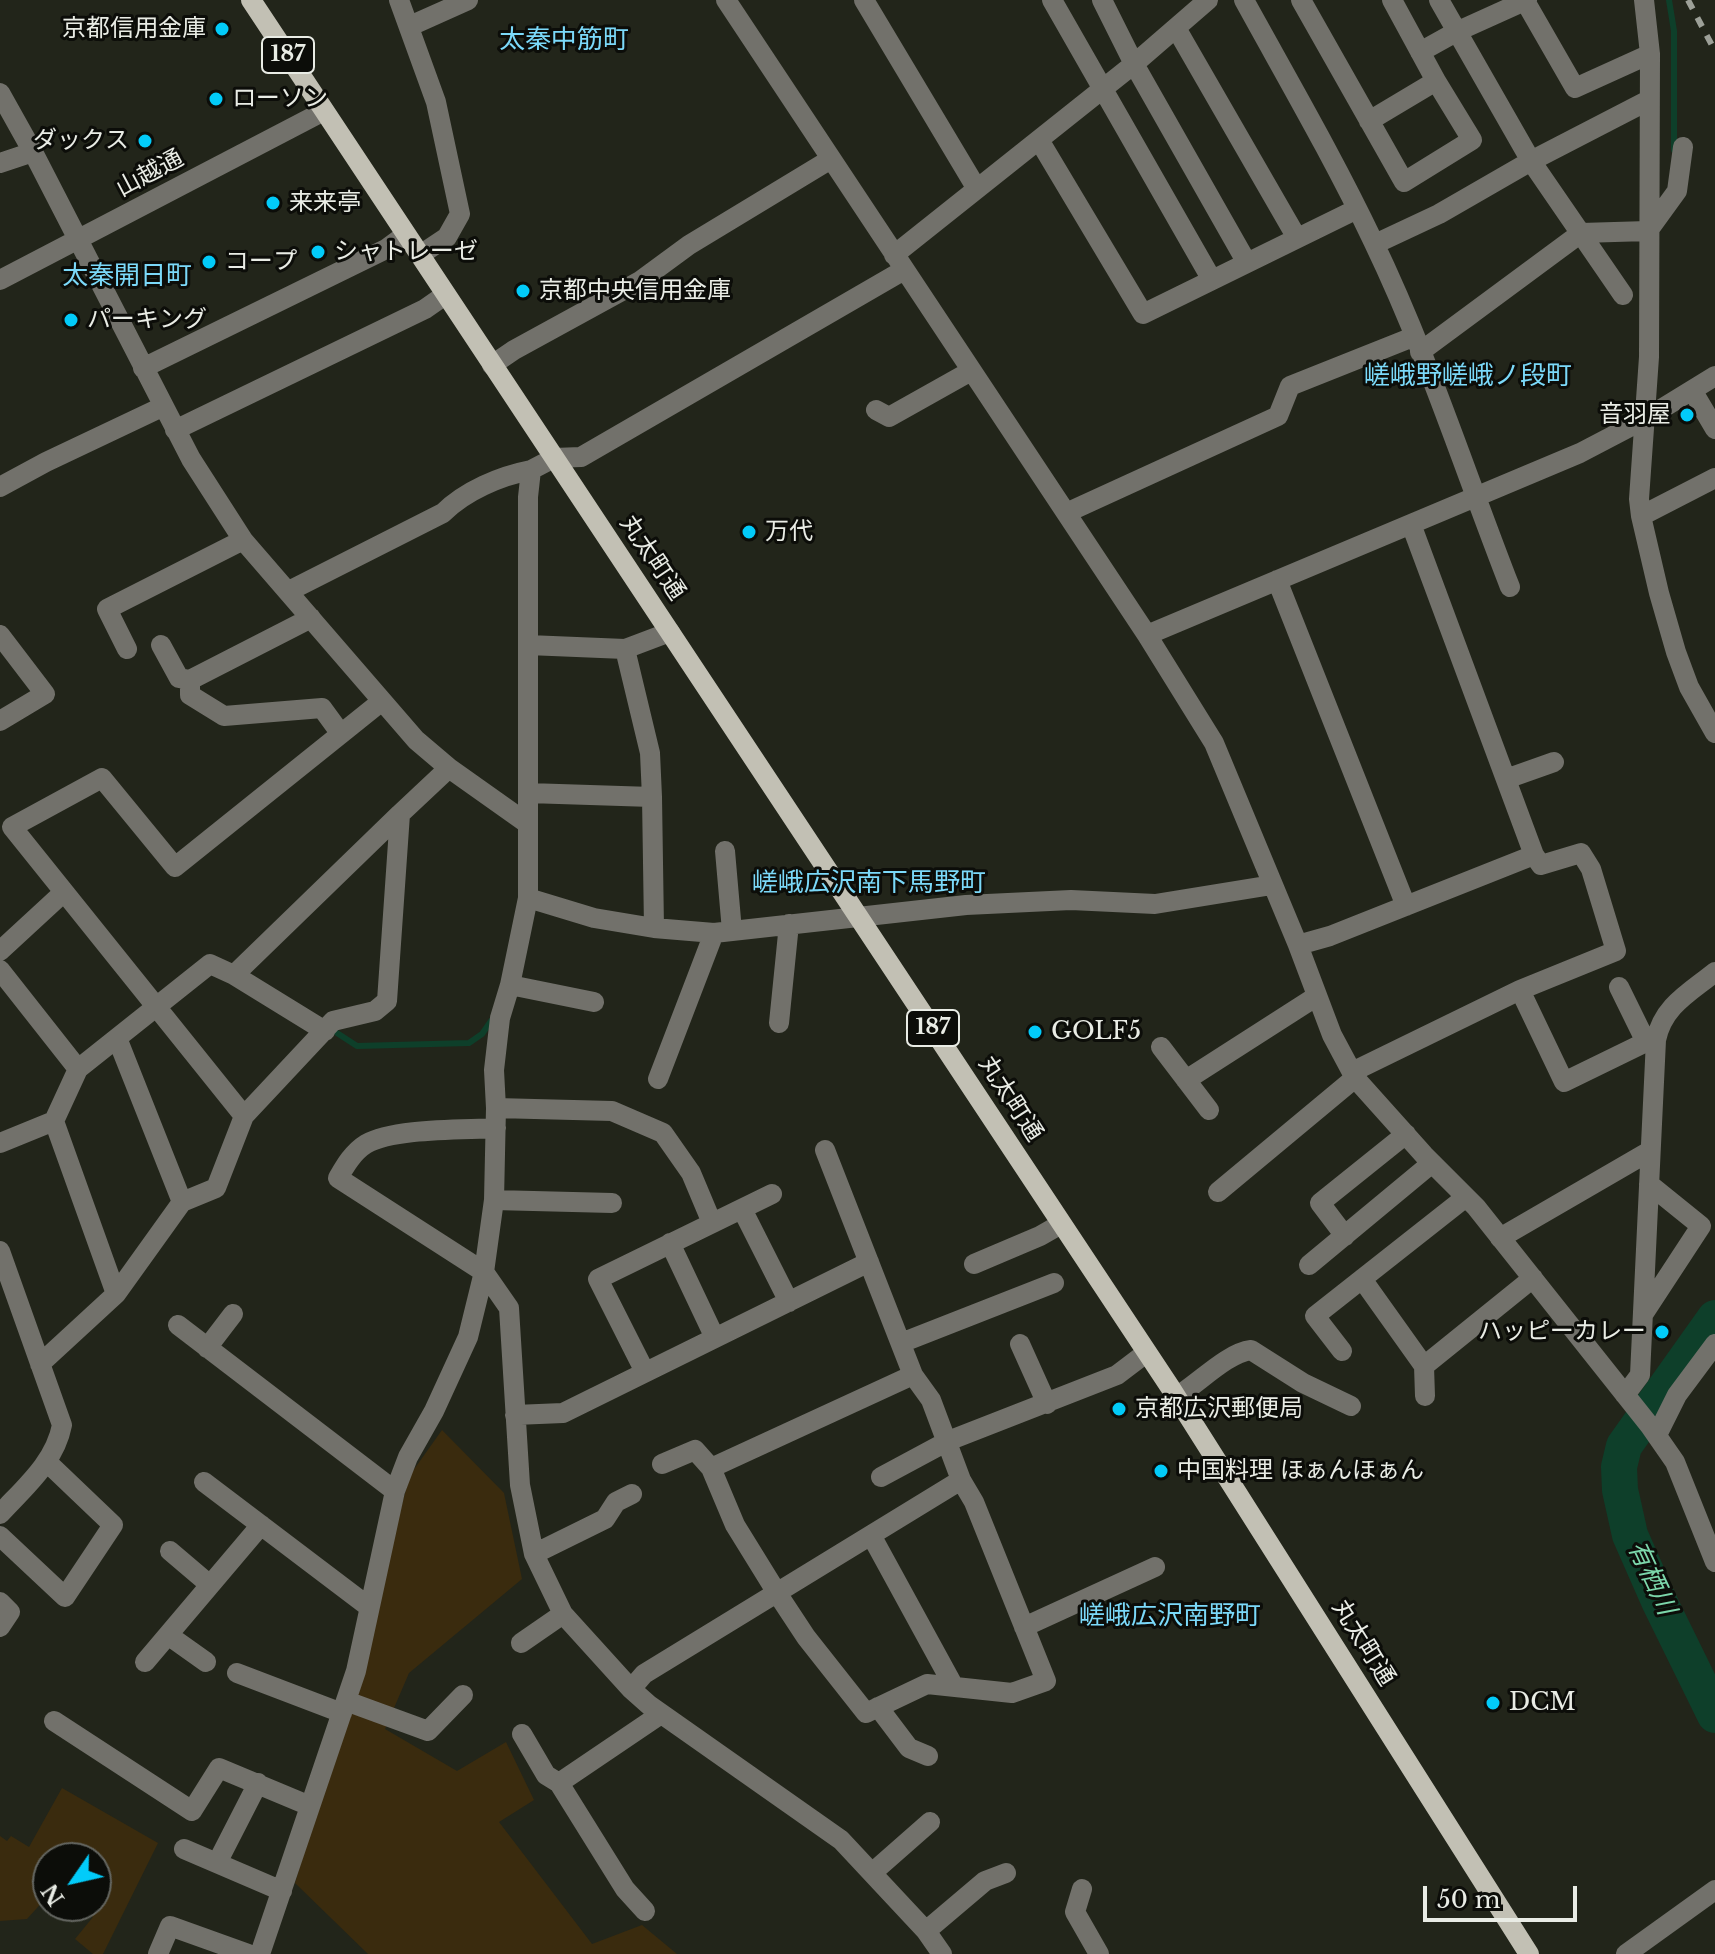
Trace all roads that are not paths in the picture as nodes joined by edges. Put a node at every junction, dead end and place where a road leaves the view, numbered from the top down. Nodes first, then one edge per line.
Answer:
1 (251, 0) edge
2 (399, 0) edge
3 (468, 0) edge
4 (726, 0) edge
5 (864, 0) edge
6 (1052, 0) edge
7 (1102, 0) edge
8 (1244, 0) edge
9 (1301, 0) edge
10 (1392, 0) edge
11 (1439, 0) edge
12 (1526, 0) edge
13 (1644, 0) edge
14 (1206, 1) edge
15 (410, 26) junction
16 (1176, 28) junction
17 (1456, 32) junction
18 (1420, 52) junction
19 (1650, 54) junction
20 (1134, 64) junction
21 (1436, 81) junction
22 (1103, 89) junction
23 (0, 93) edge
24 (1649, 100) junction
25 (324, 111) junction
26 (1369, 121) junction
27 (1039, 140) junction
28 (1683, 147) dead end
29 (33, 152) junction
30 (831, 159) junction
31 (1531, 161) junction
32 (0, 163) edge
33 (977, 189) junction
34 (1357, 209) junction
35 (1648, 231) junction
36 (1581, 233) junction
37 (405, 235) junction
38 (1297, 238) junction
39 (79, 240) junction
40 (1375, 244) junction
41 (420, 255) junction
42 (899, 263) junction
43 (1247, 263) junction
44 (0, 280) edge
45 (1212, 280) junction
46 (445, 295) junction
47 (1623, 295) dead end
48 (1417, 344) junction
49 (492, 365) junction
50 (143, 368) junction
51 (971, 371) junction
52 (1715, 376) edge
53 (1692, 390) junction
54 (162, 407) junction
55 (876, 410) dead end
56 (1645, 419) junction
57 (1715, 429) edge
58 (175, 430) junction
59 (554, 458) junction
60 (531, 470) junction
61 (1715, 478) edge
62 (0, 487) edge
63 (1475, 497) junction
64 (1066, 513) junction
65 (1641, 516) junction
66 (1411, 524) junction
67 (243, 540) junction
68 (1277, 580) junction
69 (1510, 587) dead end
70 (289, 591) junction
71 (311, 618) junction
72 (670, 632) junction
73 (0, 635) edge
74 (1147, 635) junction
75 (161, 645) dead end
76 (528, 645) junction
77 (127, 649) dead end
78 (625, 649) junction
79 (190, 680) junction
80 (382, 701) junction
81 (0, 721) edge
82 (1715, 733) edge
83 (341, 734) junction
84 (1554, 762) dead end
85 (449, 768) junction
86 (1506, 779) junction
87 (528, 793) junction
88 (652, 797) junction
89 (400, 814) junction
90 (528, 824) junction
91 (725, 851) dead end
92 (1534, 855) junction
93 (1272, 885) junction
94 (64, 892) junction
95 (528, 898) junction
96 (1406, 906) junction
97 (860, 916) junction
98 (789, 924) junction
99 (654, 928) junction
100 (723, 932) junction
101 (1298, 945) junction
102 (0, 951) edge
103 (0, 970) edge
104 (1715, 972) edge
105 (234, 975) junction
106 (510, 985) junction
107 (1619, 987) dead end
108 (1520, 990) junction
109 (1317, 996) junction
110 (594, 1002) dead end
111 (157, 1007) junction
112 (779, 1023) dead end
113 (325, 1031) junction
114 (117, 1038) junction
115 (1651, 1041) junction
116 (1161, 1047) dead end
117 (78, 1069) junction
118 (1353, 1075) junction
119 (658, 1079) dead end
120 (1186, 1080) junction
121 (1209, 1110) dead end
122 (244, 1116) junction
123 (496, 1118) junction
124 (54, 1121) junction
125 (1406, 1134) junction
126 (0, 1143) edge
127 (825, 1150) dead end
128 (1650, 1151) junction
129 (1432, 1163) junction
130 (1649, 1184) junction
131 (1218, 1192) dead end
132 (772, 1194) dead end
133 (1466, 1197) junction
134 (494, 1200) junction
135 (182, 1202) junction
136 (612, 1203) dead end
137 (742, 1209) junction
138 (712, 1223) junction
139 (1061, 1224) junction
140 (1345, 1236) junction
141 (1500, 1238) junction
142 (670, 1243) junction
143 (0, 1251) edge
144 (869, 1262) junction
145 (974, 1264) dead end
146 (1309, 1265) dead end
147 (484, 1272) junction
148 (1533, 1278) junction
149 (1362, 1279) junction
150 (1054, 1283) dead end
151 (116, 1294) junction
152 (789, 1302) junction
153 (1644, 1313) junction
154 (233, 1314) dead end
155 (178, 1325) dead end
156 (715, 1338) junction
157 (901, 1343) junction
158 (1020, 1344) dead end
159 (1715, 1344) edge
160 (207, 1348) junction
161 (1342, 1351) dead end
162 (1146, 1353) junction
163 (40, 1364) junction
164 (1424, 1366) junction
165 (645, 1372) junction
166 (913, 1375) junction
167 (1425, 1396) dead end
168 (1176, 1397) junction
169 (1629, 1399) junction
170 (1047, 1404) junction
171 (1351, 1406) dead end
172 (515, 1415) junction
173 (1654, 1430) junction
174 (948, 1441) junction
175 (47, 1462) junction
176 (662, 1464) dead end
177 (711, 1468) junction
178 (881, 1477) dead end
179 (961, 1480) junction
180 (204, 1482) dead end
181 (395, 1491) junction
182 (632, 1494) dead end
183 (0, 1514) edge
184 (261, 1525) junction
185 (871, 1535) junction
186 (0, 1536) edge
187 (170, 1551) dead end
188 (534, 1554) junction
189 (1715, 1562) edge
190 (1155, 1567) dead end
191 (210, 1585) junction
192 (777, 1593) junction
193 (0, 1602) edge
194 (369, 1607) junction
195 (563, 1614) junction
196 (0, 1627) edge
197 (1024, 1627) junction
198 (168, 1635) junction
199 (521, 1643) dead end
200 (145, 1662) dead end
201 (206, 1662) dead end
202 (237, 1673) dead end
203 (638, 1682) junction
204 (953, 1685) junction
205 (463, 1695) dead end
206 (344, 1707) junction
207 (878, 1707) junction
208 (661, 1714) junction
209 (54, 1721) dead end
210 (522, 1734) dead end
211 (928, 1756) dead end
212 (258, 1783) junction
213 (559, 1783) junction
214 (310, 1806) junction
215 (930, 1822) dead end
216 (184, 1849) dead end
217 (217, 1863) junction
218 (872, 1873) junction
219 (1006, 1873) dead end
220 (1082, 1889) dead end
221 (1715, 1890) edge
222 (282, 1891) junction
223 (645, 1911) dead end
224 (926, 1931) junction
225 (268, 1949) edge
226 (158, 1954) edge
227 (248, 1954) edge
228 (942, 1954) edge
229 (1099, 1954) edge
230 (1529, 1954) edge
231 (1626, 1954) edge

1 - 25 main road, 丸太町通 / 187
2 - 15 street
3 - 15 street
4 - 30 street
5 - 33 street
6 - 22 street
7 - 20 street
8 - 34 street
9 - 26 street
10 - 18 street
11 - 17 street
12 - 17 street
12 - 19 street
13 - 19 street
14 - 16 street
15 - 41 street
16 - 20 street
16 - 38 street
17 - 18 street
17 - 31 street
18 - 21 street
19 - 24 street
20 - 22 street
20 - 43 street
21 - 26 street
21 - 26 street
22 - 27 street
22 - 45 street
23 - 29 street
24 - 31 street
24 - 35 street
25 - 37 main road, 丸太町通 / 187
25 - 39 street, 山越通
27 - 33 street
27 - 45 street
28 - 35 street
29 - 32 street
29 - 39 street
30 - 42 street
30 - 49 street
31 - 36 street
31 - 40 street
33 - 42 street
34 - 38 street
34 - 40 street
35 - 36 street
35 - 56 street
36 - 47 street
36 - 48 street
37 - 41 main road, 丸太町通 / 187
37 - 50 street
38 - 43 street
39 - 44 street, 山越通
39 - 50 street
40 - 48 street
41 - 46 main road, 丸太町通 / 187
42 - 51 street
42 - 59 street
43 - 45 street
46 - 49 main road, 丸太町通 / 187
46 - 58 street
48 - 63 street
48 - 64 street
49 - 59 main road, 丸太町通 / 187
50 - 54 street
51 - 55 street
51 - 64 street
52 - 53 street
53 - 56 street
53 - 57 street
54 - 58 street
54 - 62 street
56 - 63 street
56 - 65 street
58 - 67 street
59 - 60 street
59 - 72 main road, 丸太町通 / 187
60 - 70 street
60 - 76 street
61 - 65 street
63 - 66 street
63 - 69 street
64 - 74 street
65 - 82 street
66 - 68 street
66 - 86 street
67 - 70 street
67 - 77 street
68 - 74 street
68 - 96 street
70 - 71 street
71 - 79 street
71 - 80 street
72 - 78 street
72 - 97 main road, 丸太町通 / 187
73 - 81 street
74 - 93 street
75 - 79 street
76 - 78 street
76 - 87 street
78 - 88 street
79 - 83 street
80 - 83 street
80 - 85 street
83 - 94 street
84 - 86 street
85 - 89 street
85 - 90 street
86 - 92 street
87 - 88 street
87 - 90 street
88 - 99 street
89 - 105 street
89 - 113 street
90 - 95 street
91 - 100 street
92 - 96 street
92 - 108 street
93 - 97 street
93 - 101 street
94 - 102 street
94 - 111 street
95 - 99 street
95 - 106 street
96 - 101 street
97 - 98 street
97 - 139 main road, 丸太町通 / 187
98 - 100 street
98 - 112 street
99 - 100 street
100 - 119 street
101 - 109 street
103 - 117 street
104 - 115 street
105 - 111 street
105 - 113 street
106 - 110 street
106 - 123 street
107 - 115 street
108 - 115 street
108 - 118 street
109 - 118 street
109 - 120 street
111 - 114 street
111 - 122 street
113 - 122 street
114 - 117 street
114 - 135 street
115 - 128 street
116 - 120 street
117 - 124 street
118 - 125 street
118 - 131 street
120 - 121 street
122 - 135 street
123 - 134 street
123 - 138 street
123 - 147 street
124 - 126 street
124 - 151 street
125 - 129 street
125 - 140 street
127 - 144 street
128 - 130 street
128 - 141 street
129 - 133 street
129 - 140 street
130 - 153 street
130 - 153 street
132 - 137 street
133 - 141 street
133 - 149 street
134 - 136 street
134 - 147 street
135 - 151 street
137 - 138 street
137 - 152 street
138 - 142 street
139 - 145 street
139 - 162 main road, 丸太町通 / 187
140 - 146 street
141 - 148 street
142 - 156 street
142 - 165 street
143 - 163 street
144 - 152 street
144 - 157 street
147 - 172 street
147 - 181 street
148 - 164 street
148 - 169 street
149 - 161 street
149 - 164 street
150 - 157 street
151 - 163 street
152 - 156 street
153 - 169 street
154 - 160 street
155 - 160 street
156 - 165 street
157 - 166 street
158 - 170 street
159 - 173 street
160 - 181 street
162 - 168 main road, 丸太町通 / 187
162 - 170 street
163 - 175 street
164 - 167 street
165 - 172 street
166 - 174 street
166 - 177 street
168 - 171 street
168 - 230 main road, 丸太町通 / 187
169 - 173 street
170 - 174 street
172 - 188 street
173 - 189 street
174 - 178 street
174 - 179 street
175 - 183 street
175 - 186 street
176 - 177 street
177 - 192 street
179 - 185 street
179 - 197 street
180 - 184 street
181 - 194 street
182 - 188 street
184 - 191 street
184 - 194 street
185 - 192 street
185 - 204 street
187 - 191 street
188 - 195 street
190 - 197 street
191 - 198 street
192 - 203 street
192 - 207 street
193 - 196 street
194 - 206 street
195 - 199 street
195 - 203 street
197 - 204 street
198 - 200 street
198 - 201 street
202 - 206 street
203 - 208 street
204 - 207 street
205 - 206 street
206 - 214 street
207 - 211 street
208 - 213 street
208 - 218 street
209 - 212 street
210 - 213 street
212 - 214 street
212 - 217 street
213 - 223 street
214 - 222 street
215 - 218 street
216 - 217 street
217 - 222 street
218 - 224 street
219 - 224 street
220 - 229 street
221 - 231 street
222 - 225 street
224 - 228 street
226 - 227 street

